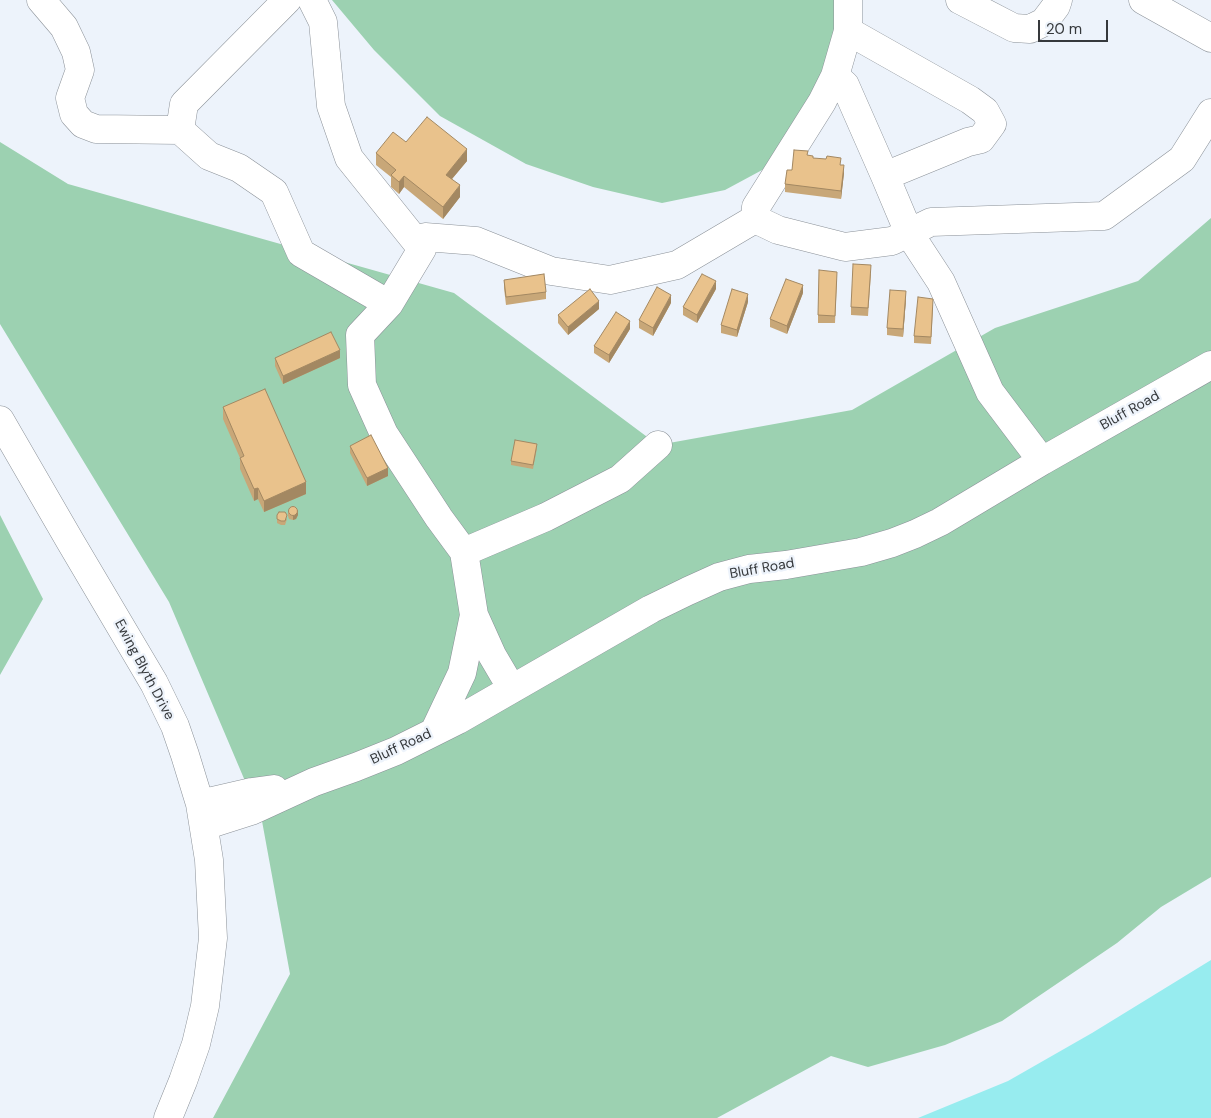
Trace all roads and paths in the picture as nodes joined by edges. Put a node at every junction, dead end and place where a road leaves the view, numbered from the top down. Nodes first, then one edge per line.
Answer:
1 (41, 0) edge
2 (287, 0) edge
3 (312, 0) edge
4 (848, 0) edge
5 (960, 0) edge
6 (1058, 0) edge
7 (1142, 0) edge
8 (848, 31) junction
9 (1211, 38) edge
10 (835, 76) junction
11 (1211, 113) edge
12 (180, 130) junction
13 (885, 176) junction
14 (755, 219) junction
15 (908, 233) junction
16 (422, 249) junction
17 (388, 304) junction
18 (1211, 365) edge
19 (0, 420) edge
20 (658, 445) dead end
21 (1042, 460) junction
22 (464, 552) junction
23 (474, 615) junction
24 (512, 689) junction
25 (434, 732) junction
26 (202, 815) junction
27 (168, 1118) edge

1 - 12 street
2 - 12 street
3 - 16 street
4 - 8 street
5 - 6 street
7 - 9 street
8 - 10 street
8 - 13 street
10 - 13 street
10 - 14 street
11 - 15 street
12 - 17 street
13 - 15 street
14 - 15 street
14 - 16 street
15 - 21 street
16 - 17 street
17 - 22 street
18 - 21 street, Bluff Road
19 - 26 street, Ewing Blyth Drive
20 - 22 street
21 - 24 street, Bluff Road
22 - 23 street
23 - 24 street
23 - 25 street
24 - 25 street, Bluff Road
25 - 26 street, Bluff Road
26 - 27 street, Ewing Blyth Drive

